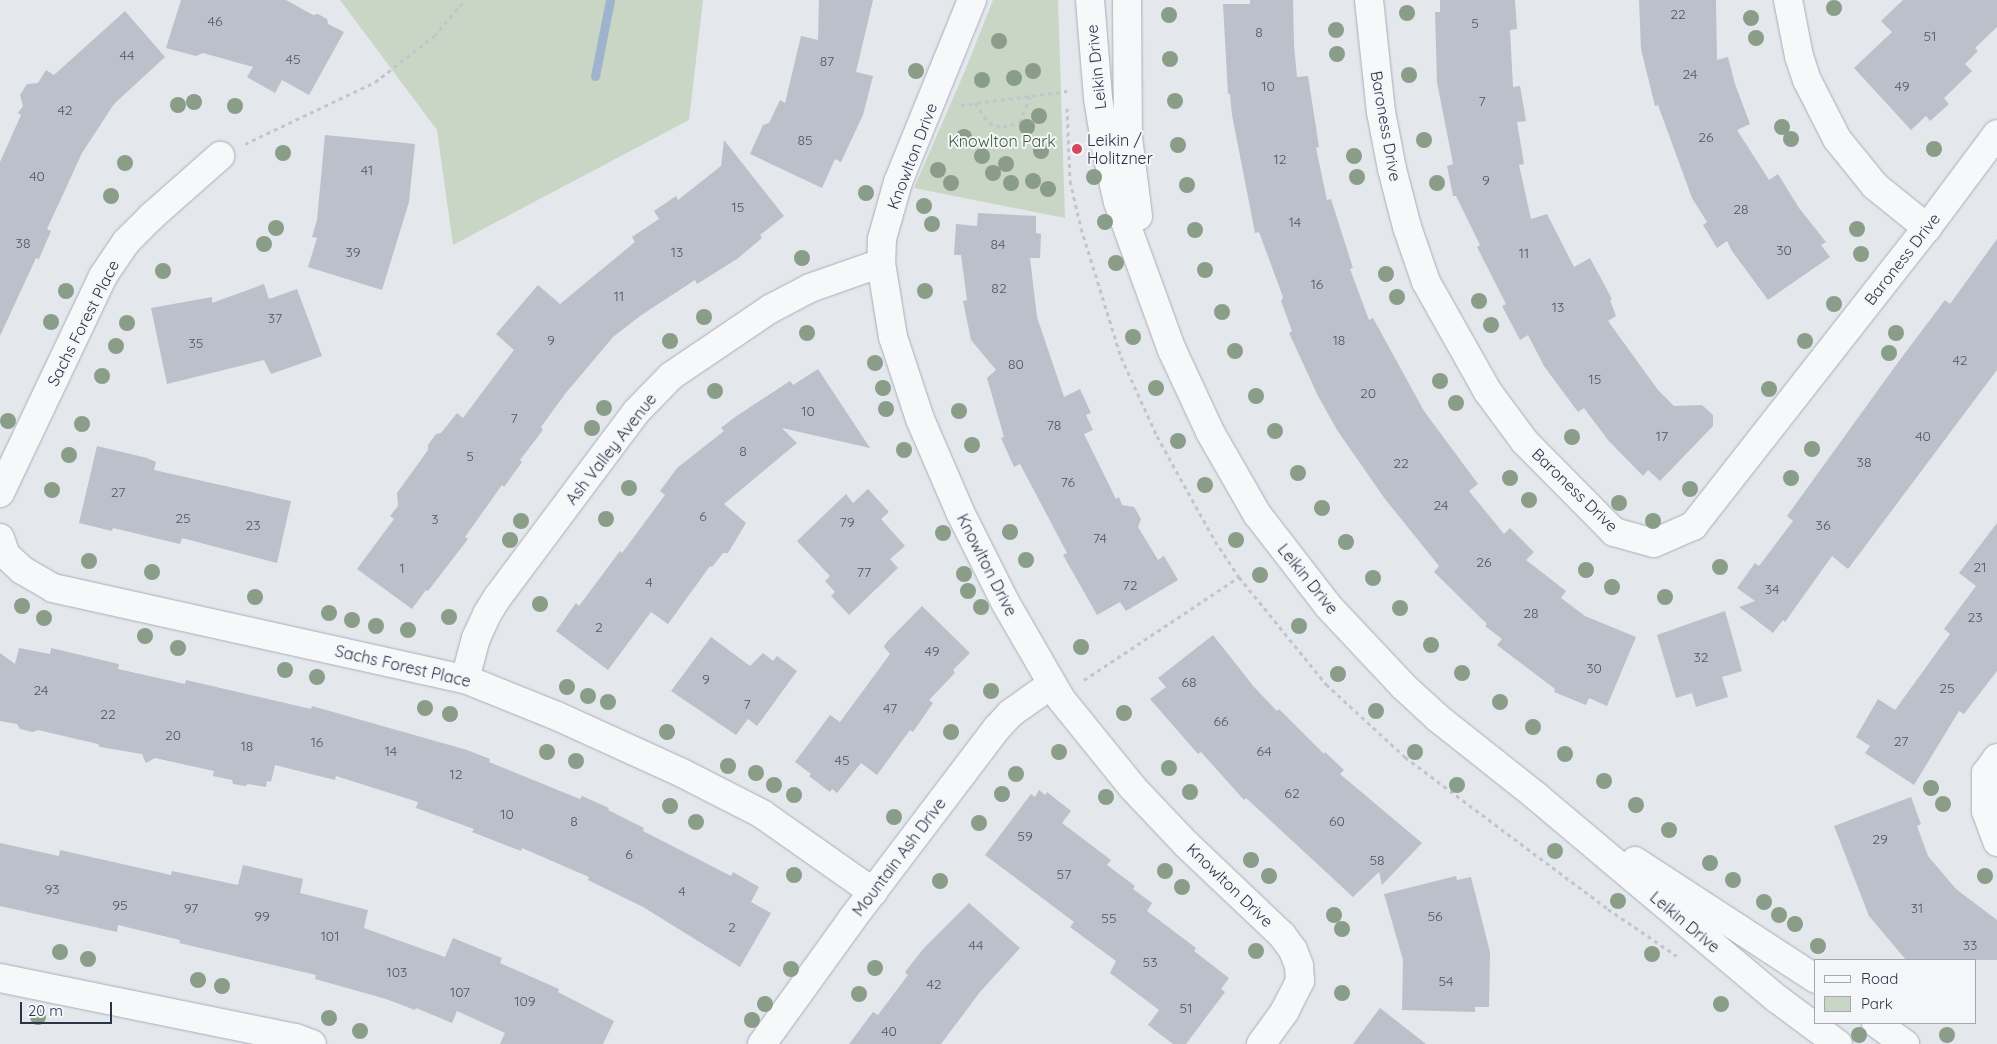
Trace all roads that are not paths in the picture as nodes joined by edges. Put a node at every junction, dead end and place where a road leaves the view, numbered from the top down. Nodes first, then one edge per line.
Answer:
1 (972, 0) edge
2 (1090, 0) edge
3 (1127, 0) edge
4 (1369, 0) edge
5 (1788, 0) edge
6 (1997, 134) edge
7 (220, 156) road end
8 (1927, 228) junction
9 (880, 263) junction
10 (1155, 306) junction
11 (0, 494) edge
12 (0, 538) edge
13 (465, 679) junction
14 (1056, 692) junction
15 (1997, 758) edge
16 (1536, 796) junction
17 (1997, 842) edge
18 (872, 892) junction
19 (0, 978) edge
20 (1814, 978) edge
21 (1877, 1024) edge
22 (312, 1044) edge
23 (762, 1044) edge
24 (1261, 1044) edge
25 (1838, 1044) edge
26 (1905, 1044) edge

1 - 9 street, Knowlton Drive
2 - 10 street, Leikin Drive
3 - 10 street, Leikin Drive
4 - 8 street, Baroness Drive
5 - 8 street
6 - 8 street, Baroness Drive
7 - 11 street, Sachs Forest Place
9 - 13 street, Ash Valley Avenue
9 - 14 street, Knowlton Drive
10 - 16 street, Leikin Drive
12 - 13 street, Sachs Forest Place
13 - 18 street, Sachs Forest Place
14 - 18 street, Mountain Ash Drive
14 - 24 street, Knowlton Drive
15 - 17 street
16 - 20 street, Leikin Drive
16 - 25 street, Leikin Drive
18 - 23 street, Mountain Ash Drive
19 - 22 street
21 - 26 street

